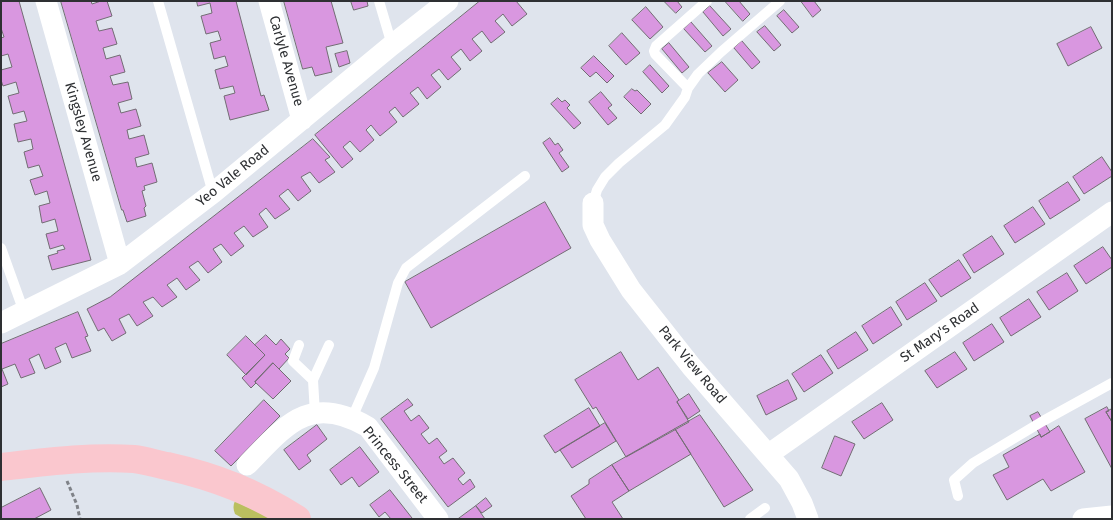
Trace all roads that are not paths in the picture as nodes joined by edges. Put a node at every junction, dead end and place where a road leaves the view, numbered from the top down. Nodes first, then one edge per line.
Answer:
1 (46, 1) edge
2 (158, 1) edge
3 (269, 1) edge
4 (379, 1) edge
5 (448, 1) edge
6 (707, 1) edge
7 (780, 1) edge
8 (392, 45) junction
9 (688, 88) junction
10 (302, 120) junction
11 (526, 176) dead end
12 (212, 193) junction
13 (593, 203) joint
14 (1112, 212) edge
15 (1, 248) edge
16 (120, 264) junction
17 (24, 312) junction
18 (1, 323) edge
19 (299, 345) dead end
20 (329, 346) dead end
21 (313, 380) junction
22 (1112, 383) edge
23 (315, 414) junction
24 (352, 418) junction
25 (769, 454) junction
26 (247, 465) dead end
27 (1, 466) edge
28 (958, 496) dead end
29 (765, 508) dead end
30 (1112, 516) edge
31 (297, 519) edge
32 (438, 519) edge
33 (750, 519) edge
34 (808, 519) edge
35 (1083, 519) edge

1 - 16 street, Kingsley Avenue
2 - 12 lane
3 - 10 street, Carlyle Avenue
4 - 8 lane
5 - 8 street, Yeo Vale Road
6 - 9 lane
7 - 9 lane
8 - 10 street, Yeo Vale Road
9 - 13 lane
10 - 12 street, Yeo Vale Road
11 - 24 lane
12 - 16 street, Yeo Vale Road
13 - 25 street, Park View Road
14 - 25 street, St Mary's Road
15 - 17 lane
16 - 17 street, Yeo Vale Road
17 - 18 street, Yeo Vale Road
19 - 21 lane
20 - 21 lane
21 - 23 lane
22 - 28 lane
23 - 24 street, Princess Street
23 - 26 street, Princess Street
24 - 32 street, Princess Street
25 - 34 street, Park View Road
27 - 31 main road
29 - 33 lane
30 - 35 street

